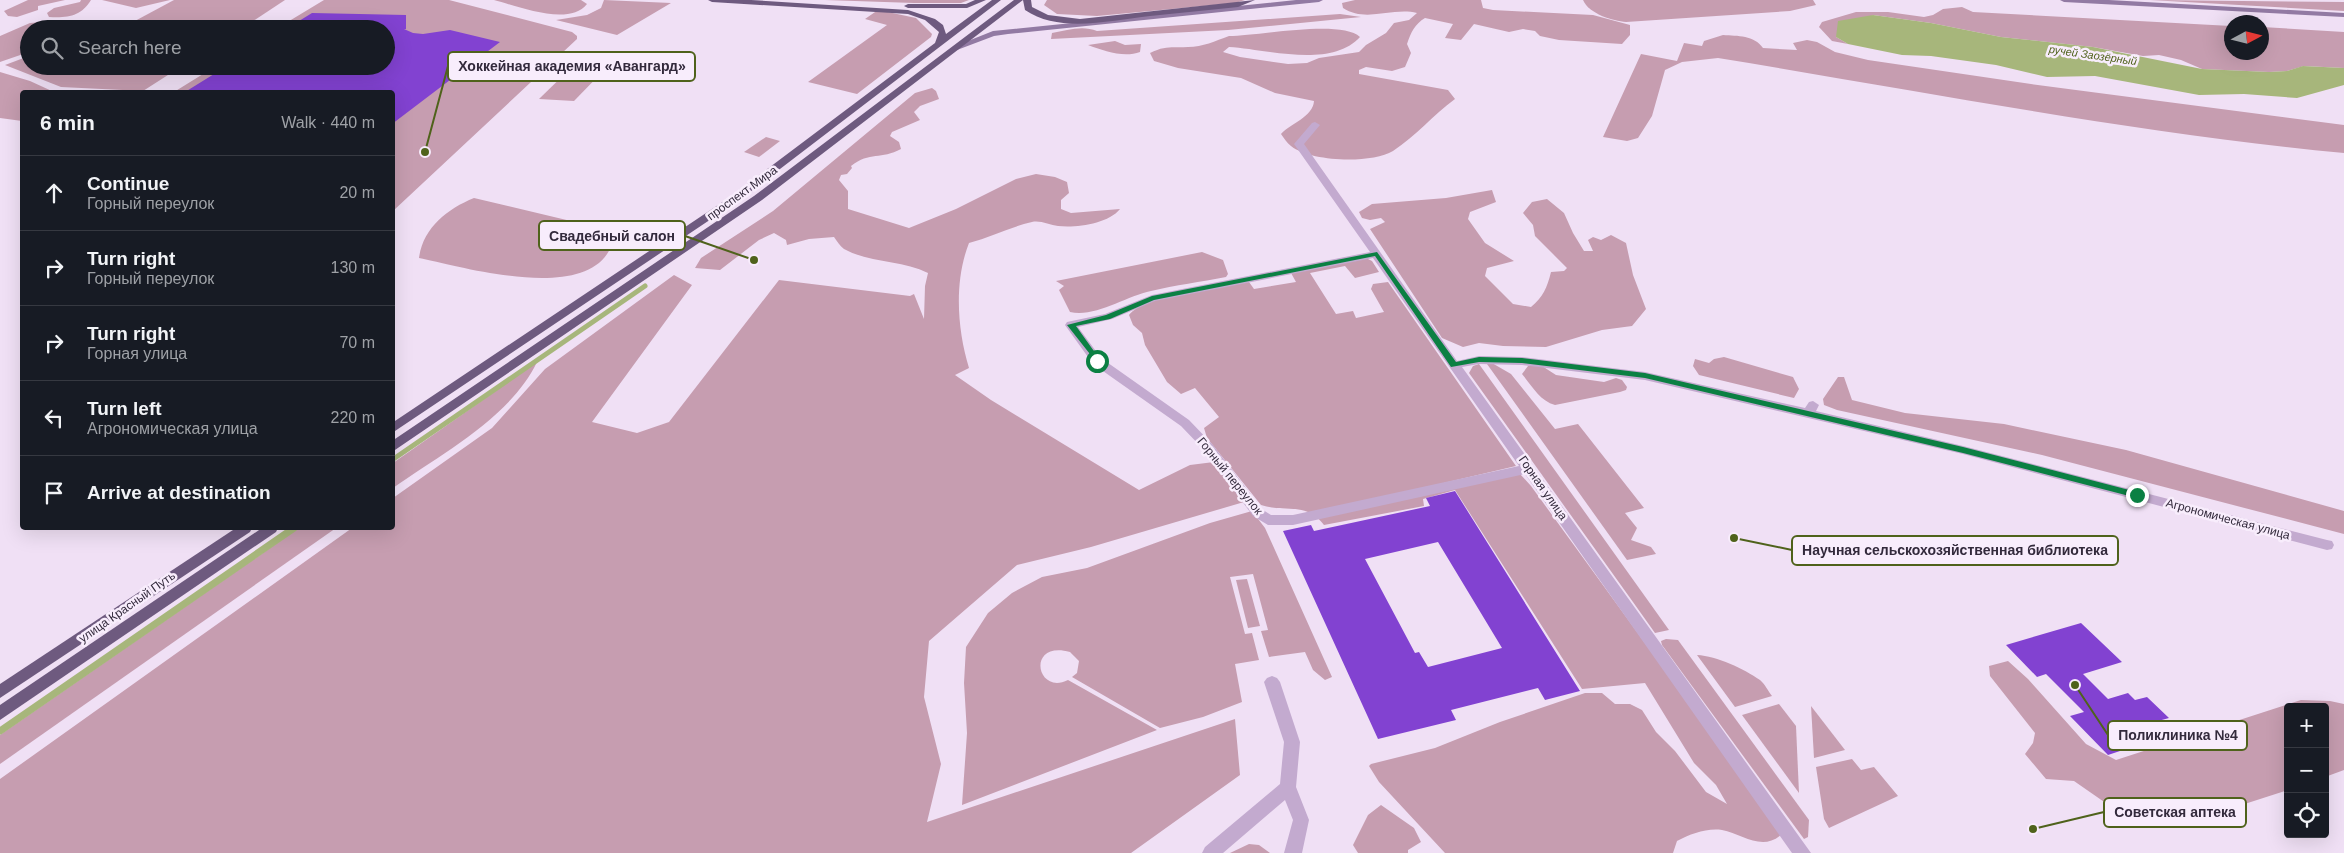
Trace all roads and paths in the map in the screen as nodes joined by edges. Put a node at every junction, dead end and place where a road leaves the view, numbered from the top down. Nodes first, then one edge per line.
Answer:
1 (712, 0) edge
2 (764, 0) edge
3 (982, 0) edge
4 (996, 0) edge
5 (1019, 0) edge
6 (1027, 0) edge
7 (1251, 0) edge
8 (1319, 0) edge
9 (2064, 0) edge
10 (2344, 15) edge
11 (939, 44) junction
12 (956, 47) junction
13 (1315, 125) dead end
14 (1377, 254) junction
15 (1454, 365) junction
16 (395, 427) edge
17 (395, 446) edge
18 (1530, 469) junction
19 (242, 530) edge
20 (268, 530) edge
21 (2327, 545) dead end
22 (1272, 682) dead end
23 (0, 692) edge
24 (0, 713) edge
25 (1288, 787) junction
26 (1211, 853) edge
27 (1293, 853) edge
28 (1802, 853) edge

1 - 11 main road
2 - 3 main road
4 - 11 main road, проспект Мира
5 - 12 main road, проспект Мира
6 - 7 main road
8 - 12 main road
9 - 10 main road
11 - 16 main road, проспект Мира
12 - 17 main road, проспект Мира
13 - 14 street, Горная улица
14 - 15 street, Горная улица
14 - 18 street, Горный переулок
15 - 18 street, Горная улица
15 - 21 street, Агрономическая улица
18 - 28 street, Горная улица
19 - 23 main road, улица Красный Путь
20 - 24 main road, улица Красный Путь
22 - 25 street
25 - 26 street
25 - 27 street

